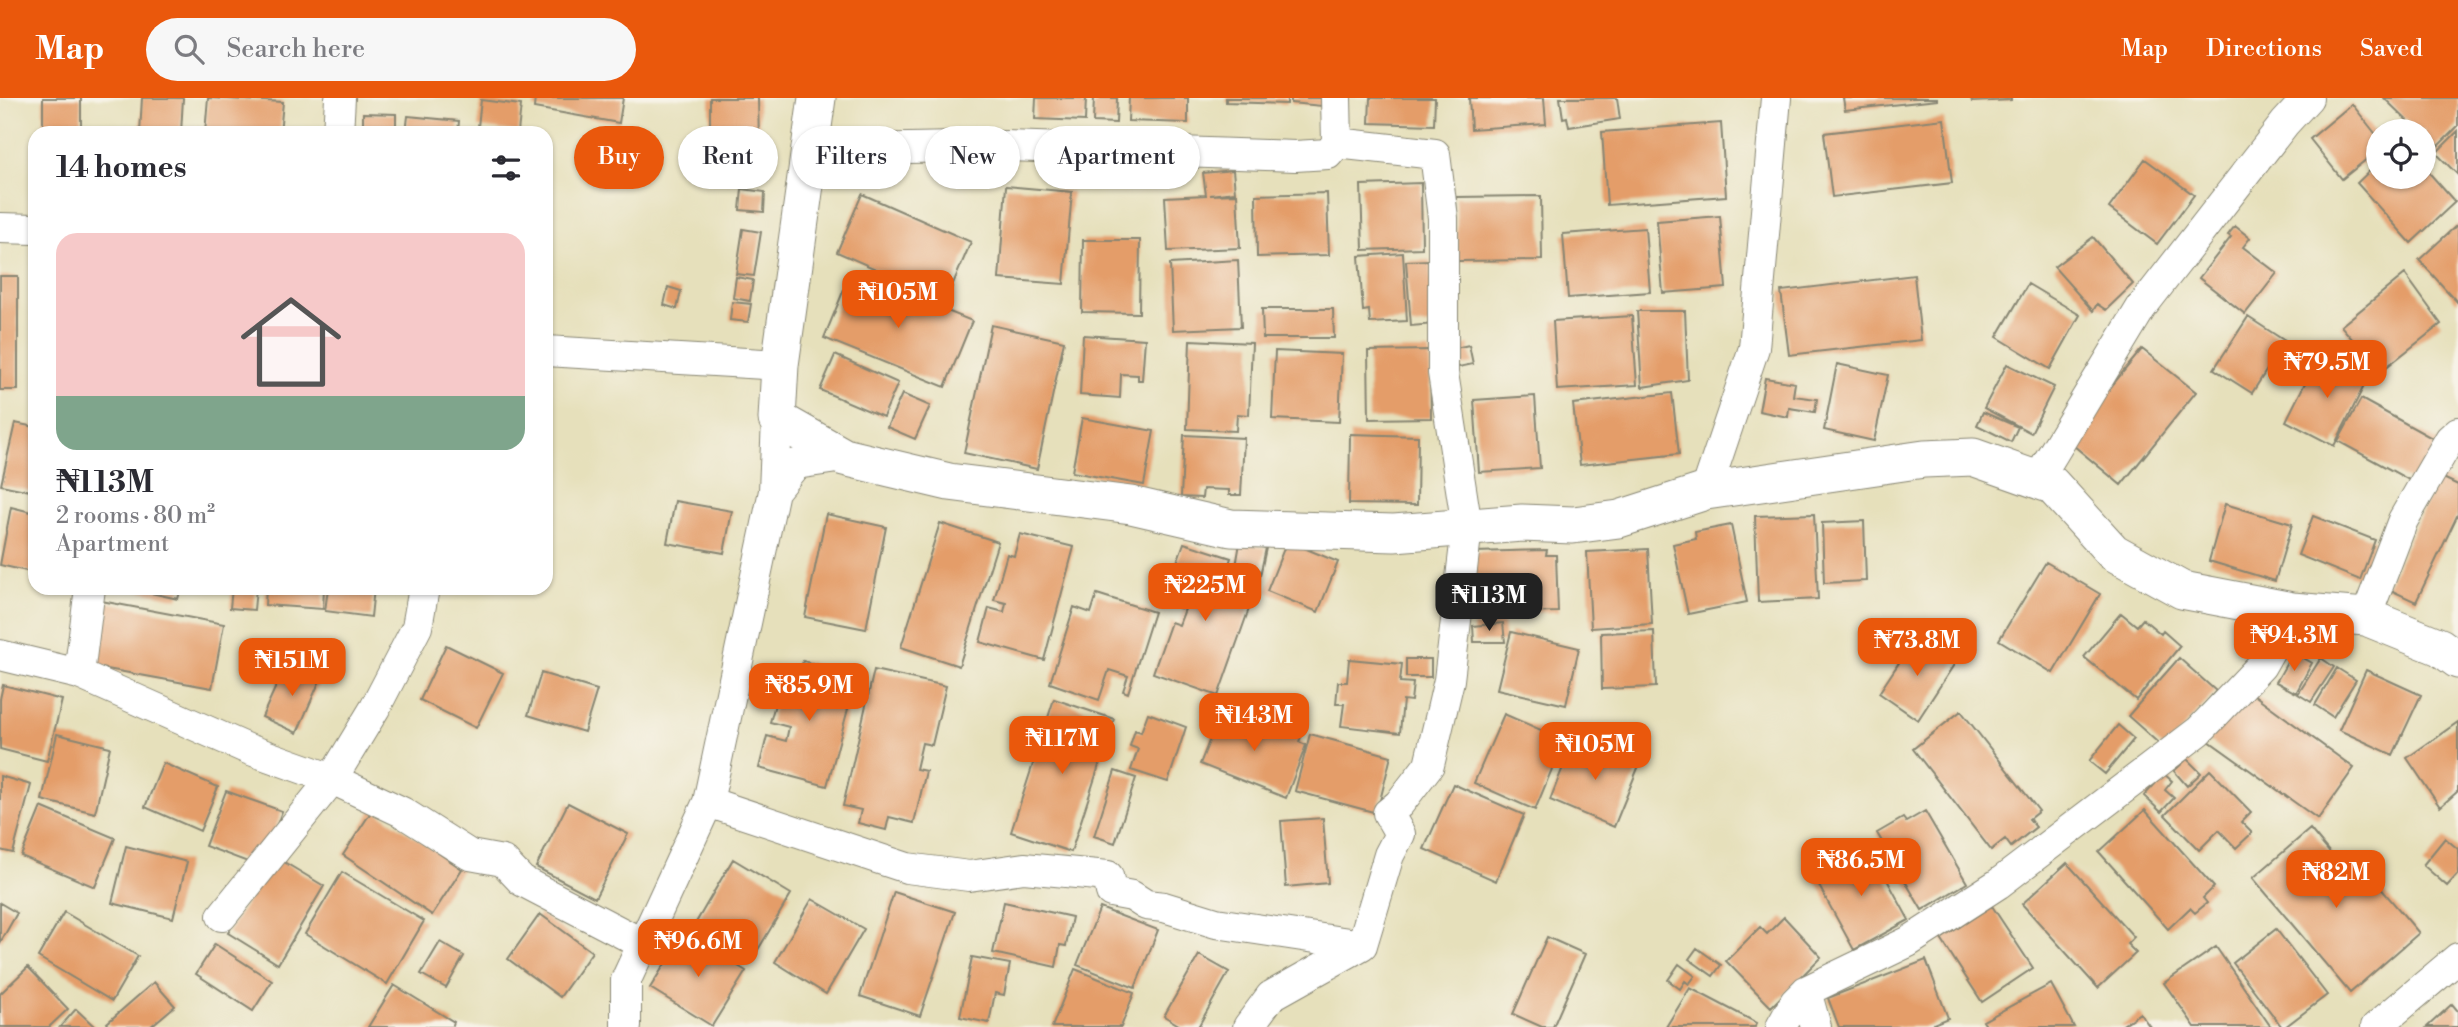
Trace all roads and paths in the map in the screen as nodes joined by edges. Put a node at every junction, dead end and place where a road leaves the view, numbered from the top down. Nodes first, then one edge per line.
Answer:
1 (340, 98) edge
2 (817, 98) edge
3 (1336, 98) edge
4 (1776, 98) edge
5 (2308, 98) edge
6 (338, 126) edge
7 (814, 126) edge
8 (1337, 143) junction
9 (911, 148) edge
10 (805, 189) edge
11 (0, 228) edge
12 (28, 229) edge
13 (553, 351) edge
14 (780, 365) junction
15 (777, 419) junction
16 (2458, 432) edge
17 (844, 457) junction
18 (2037, 480) junction
19 (774, 491) junction
20 (1706, 491) junction
21 (1467, 527) junction
22 (89, 595) edge
23 (423, 595) edge
24 (2292, 611) junction
25 (2366, 617) junction
26 (0, 655) edge
27 (2458, 660) edge
28 (79, 674) junction
29 (332, 779) junction
30 (708, 802) junction
31 (222, 916) dead end
32 (643, 944) junction
33 (1362, 945) junction
34 (2458, 958) edge
35 (1806, 991) junction
36 (626, 1027) edge
37 (1248, 1027) edge
38 (1781, 1027) edge
39 (1816, 1027) edge
40 (2376, 1027) edge

1 - 6 street
2 - 7 street
3 - 8 street
4 - 20 street
5 - 18 street
8 - 9 street
8 - 21 street
10 - 14 street
11 - 12 street
13 - 14 street
14 - 15 street
15 - 17 street
15 - 19 street
16 - 25 street
17 - 19 street
17 - 21 street
18 - 20 street
18 - 24 street
19 - 30 street
20 - 21 street
21 - 33 street
22 - 28 street
23 - 29 street
24 - 25 street
24 - 35 street
25 - 27 street
26 - 28 street
28 - 29 street
29 - 31 street
29 - 32 street
30 - 32 street
30 - 33 street
32 - 36 street
33 - 37 street
34 - 40 street
35 - 38 street
35 - 39 street

